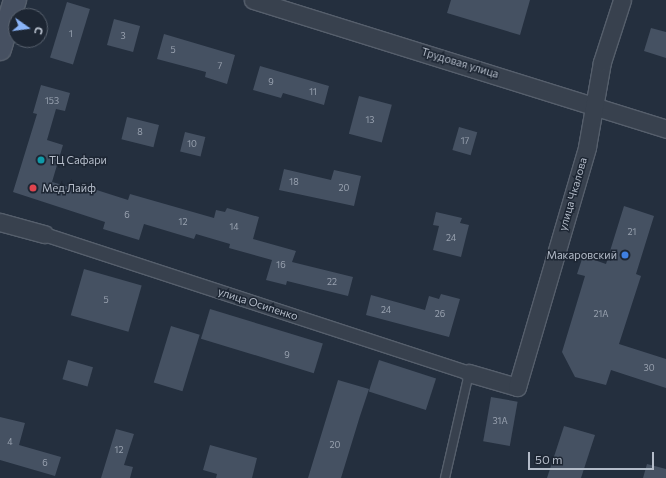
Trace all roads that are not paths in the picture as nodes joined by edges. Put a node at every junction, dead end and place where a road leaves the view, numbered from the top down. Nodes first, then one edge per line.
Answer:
1 (15, 0) edge
2 (253, 0) edge
3 (622, 0) edge
4 (0, 49) edge
5 (593, 105) junction
6 (666, 129) edge
7 (0, 222) edge
8 (44, 234) joint
9 (469, 373) junction
10 (517, 387) joint
11 (445, 478) edge

1 - 4 main road
2 - 5 street, Трудовая улица
3 - 5 street, улица Чкалова
5 - 6 street, Трудовая улица
5 - 10 street, улица Чкалова
7 - 8 street, улица Осипенко
8 - 9 street, улица Осипенко
9 - 10 street, улица Осипенко
9 - 11 lane

